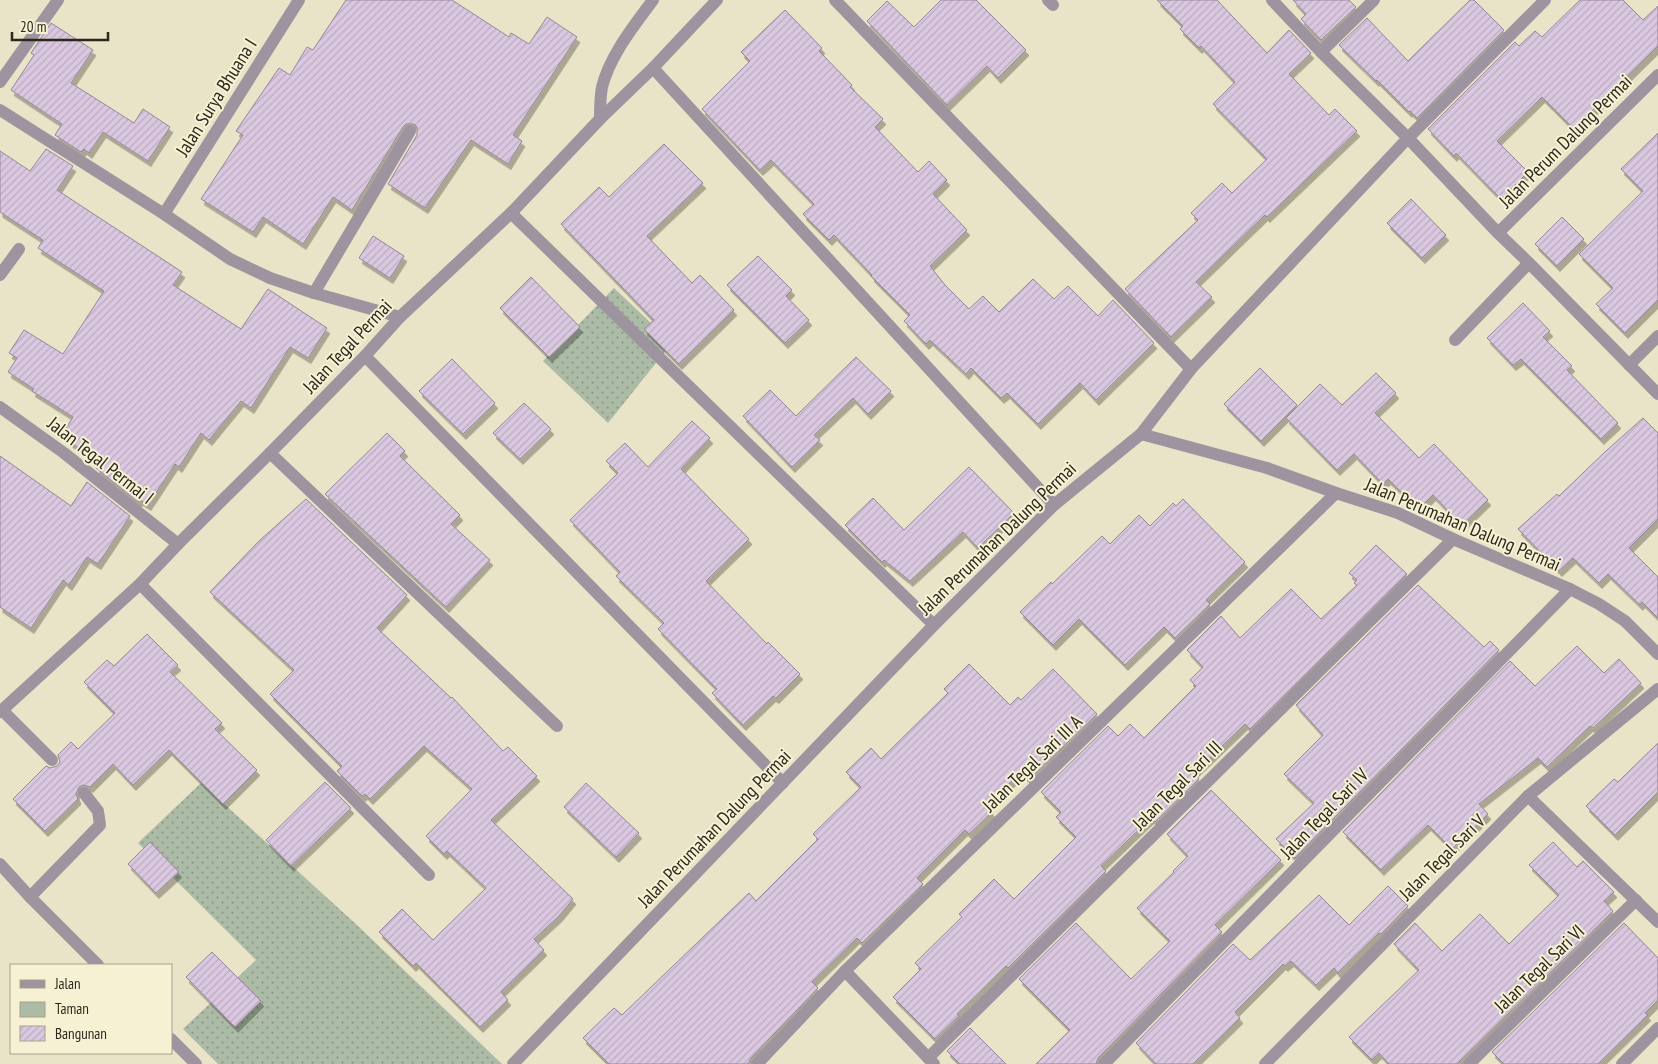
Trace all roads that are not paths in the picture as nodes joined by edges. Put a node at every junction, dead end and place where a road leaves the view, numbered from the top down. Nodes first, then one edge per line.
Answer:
1 (58, 0) edge
2 (299, 0) edge
3 (653, 0) edge
4 (717, 0) edge
5 (835, 0) edge
6 (1272, 0) edge
7 (1374, 0) edge
8 (1545, 0) edge
9 (1320, 52) junction
10 (653, 68) junction
11 (1658, 74) edge
12 (0, 82) edge
13 (0, 110) edge
14 (600, 118) junction
15 (410, 131) dead end
16 (1408, 138) junction
17 (511, 213) junction
18 (164, 214) junction
19 (1498, 233) junction
20 (19, 249) dead end
21 (1529, 263) junction
22 (0, 275) edge
23 (314, 293) junction
24 (400, 316) junction
25 (1658, 336) edge
26 (1455, 340) dead end
27 (365, 356) junction
28 (1629, 365) junction
29 (1191, 370) junction
30 (1658, 394) edge
31 (0, 407) edge
32 (1141, 434) junction
33 (270, 453) junction
34 (1336, 493) junction
35 (1054, 505) junction
36 (1453, 539) junction
37 (178, 544) junction
38 (140, 584) junction
39 (1570, 589) junction
40 (934, 625) junction
41 (1658, 654) edge
42 (1658, 689) edge
43 (1, 711) edge
44 (557, 726) dead end
45 (52, 760) dead end
46 (783, 783) junction
47 (84, 793) dead end
48 (1528, 796) junction
49 (0, 864) edge
50 (429, 875) dead end
51 (30, 897) junction
52 (1636, 900) junction
53 (1658, 922) edge
54 (97, 964) edge
55 (845, 971) junction
56 (1658, 1028) edge
57 (172, 1040) edge
58 (931, 1061) edge
59 (196, 1064) edge
60 (513, 1064) edge
61 (757, 1064) edge
62 (1104, 1064) edge
63 (1264, 1064) edge
64 (1469, 1064) edge
65 (1622, 1064) edge

1 - 12 street
2 - 18 street, Jalan Surya Bhuana I
3 - 14 street
4 - 10 street, Jalan Tegal Permai
5 - 29 street
6 - 9 street
7 - 9 street
8 - 16 street
9 - 16 street
10 - 14 street, Jalan Tegal Permai
10 - 35 street
11 - 19 street, Jalan Perum Dalung Permai
13 - 18 street
14 - 17 street, Jalan Tegal Permai
15 - 23 street
16 - 19 street
16 - 29 street
17 - 24 street, Jalan Tegal Permai
17 - 40 street
18 - 23 street
19 - 21 street
20 - 22 street
21 - 26 street
21 - 28 street
23 - 24 street
24 - 27 street, Jalan Tegal Permai
25 - 28 street
27 - 33 street, Jalan Tegal Permai
27 - 46 street
28 - 30 street
29 - 32 street
31 - 37 street, Jalan Tegal Permai I
32 - 34 street, Jalan Perumahan Dalung Permai
32 - 35 street, Jalan Perumahan Dalung Permai
33 - 37 street, Jalan Tegal Permai
33 - 44 street
34 - 36 street, Jalan Perumahan Dalung Permai
34 - 55 street, Jalan Tegal Sari III A
35 - 40 street, Jalan Perumahan Dalung Permai
36 - 39 street, Jalan Perumahan Dalung Permai
36 - 58 street, Jalan Tegal Sari III
37 - 38 street, Jalan Tegal Permai
38 - 43 street, Jalan Tegal Permai
38 - 50 street
39 - 41 street, Jalan Perumahan Dalung Permai
39 - 62 street, Jalan Tegal Sari IV
40 - 46 street, Jalan Perumahan Dalung Permai
42 - 48 street, Jalan Tegal Sari V
43 - 45 street
46 - 60 street, Jalan Perumahan Dalung Permai
47 - 51 street
48 - 52 street
48 - 63 street, Jalan Tegal Sari V
49 - 51 street
51 - 54 street
52 - 53 street
52 - 64 street, Jalan Tegal Sari VI
55 - 58 street
55 - 61 street, Jalan Tegal Sari III A
56 - 65 street
57 - 59 street

